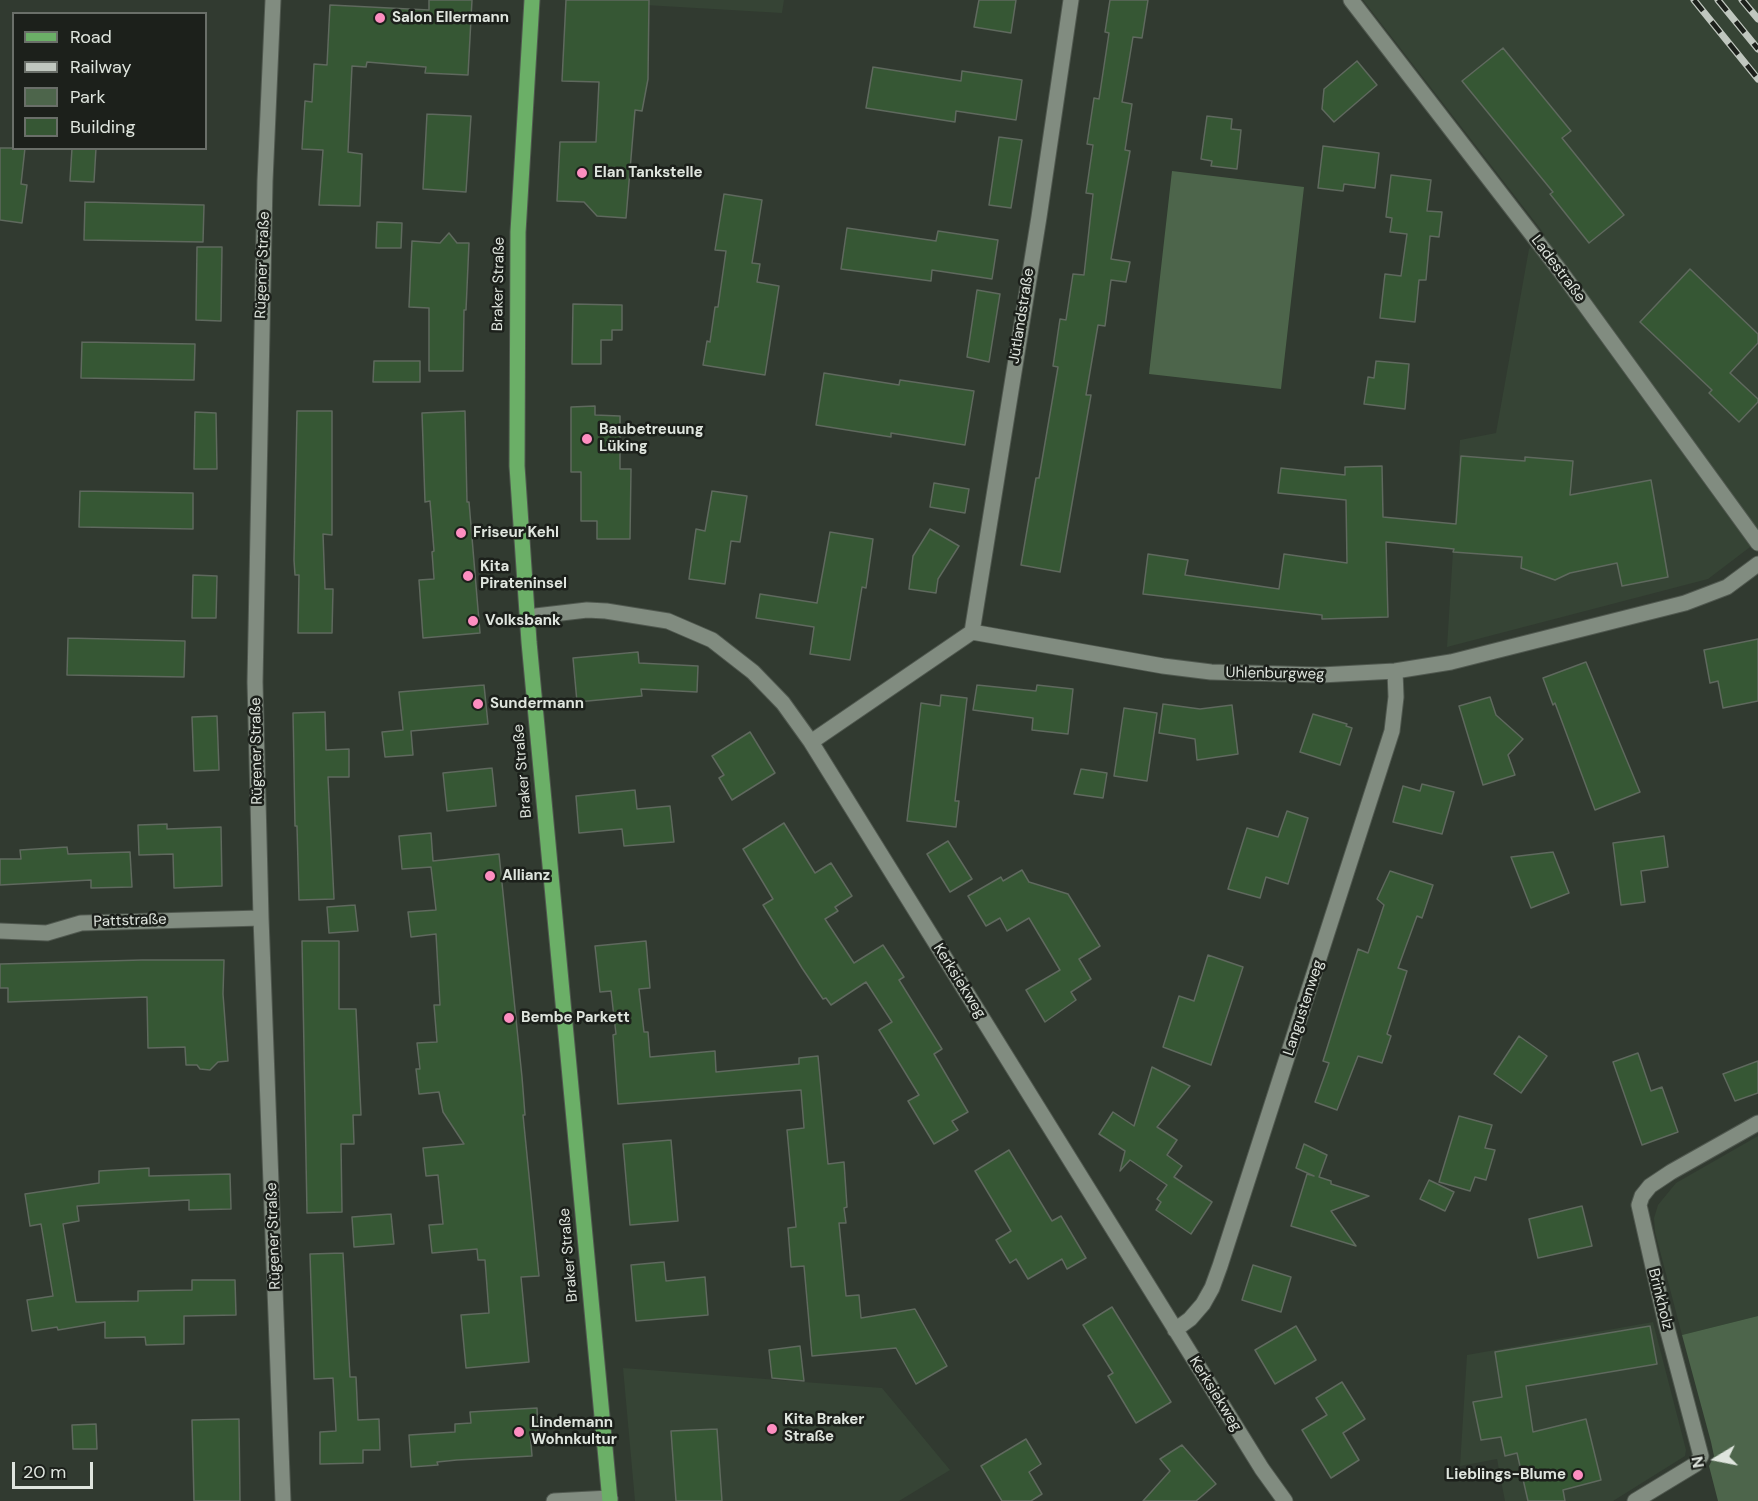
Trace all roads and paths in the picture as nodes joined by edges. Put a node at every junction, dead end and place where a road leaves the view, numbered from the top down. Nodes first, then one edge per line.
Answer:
1 (273, 0) edge
2 (532, 0) edge
3 (1071, 0) edge
4 (1351, 0) edge
5 (1758, 543) edge
6 (1758, 564) edge
7 (527, 617) junction
8 (972, 632) junction
9 (1395, 671) junction
10 (811, 742) junction
11 (261, 918) junction
12 (0, 931) edge
13 (1758, 1123) edge
14 (1175, 1330) junction
15 (610, 1500) edge
16 (283, 1501) edge
17 (554, 1501) edge
18 (1285, 1501) edge
19 (1635, 1501) edge

1 - 11 street, Rügener Straße
2 - 7 main road, Braker Straße
3 - 8 street, Jütlandstraße
4 - 5 street, Ladestraße
6 - 9 street, Uhlenburgweg
7 - 10 street, Kerksiekweg
7 - 15 main road, Braker Straße
8 - 9 street, Uhlenburgweg
8 - 10 street
9 - 14 street, Langustenweg
10 - 14 street, Kerksiekweg
11 - 12 street, Pattstraße
11 - 16 street, Rügener Straße
13 - 19 street, Brinkholz
14 - 18 street, Kerksiekweg
15 - 17 street

